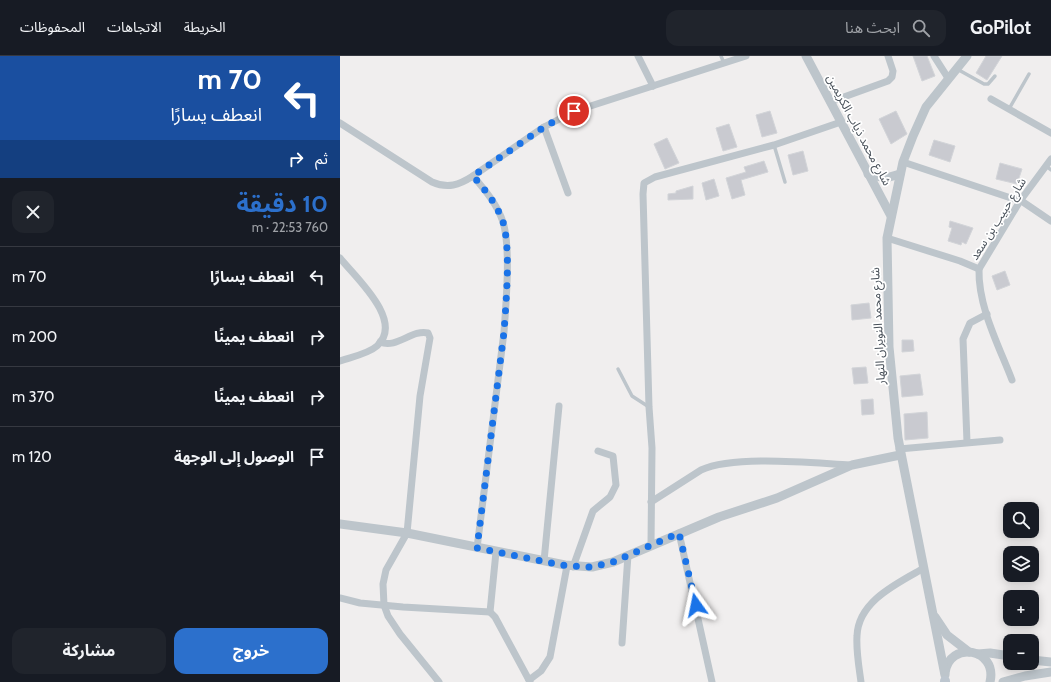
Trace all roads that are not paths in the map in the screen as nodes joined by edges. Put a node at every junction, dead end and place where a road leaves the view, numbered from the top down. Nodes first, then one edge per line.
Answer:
1 (638, 56) edge
2 (721, 56) edge
3 (746, 56) edge
4 (806, 56) edge
5 (888, 56) edge
6 (934, 56) edge
7 (967, 56) edge
8 (724, 63) junction
9 (956, 68) junction
10 (1029, 74) dead end
11 (995, 76) dead end
12 (948, 78) junction
13 (653, 86) junction
14 (991, 99) dead end
15 (830, 102) junction
16 (1009, 109) junction
17 (841, 122) junction
18 (340, 123) edge
19 (544, 127) junction
20 (1051, 133) edge
21 (774, 145) junction
22 (1051, 159) edge
23 (903, 162) junction
24 (1048, 168) edge
25 (868, 174) junction
26 (900, 174) junction
27 (473, 176) junction
28 (785, 182) dead end
29 (568, 193) dead end
30 (1020, 201) junction
31 (891, 216) junction
32 (1051, 221) edge
33 (887, 238) junction
34 (340, 258) edge
35 (979, 270) junction
36 (987, 314) junction
37 (380, 342) junction
38 (340, 363) edge
39 (618, 369) dead end
40 (1012, 380) dead end
41 (559, 406) dead end
42 (649, 407) junction
43 (1000, 440) dead end
44 (967, 442) junction
45 (598, 451) dead end
46 (900, 452) junction
47 (852, 465) junction
48 (651, 502) junction
49 (340, 524) edge
50 (407, 533) junction
51 (679, 533) junction
52 (651, 545) junction
53 (477, 548) junction
54 (496, 552) junction
55 (628, 555) junction
56 (544, 561) junction
57 (570, 566) junction
58 (924, 568) junction
59 (340, 598) edge
60 (384, 605) junction
61 (490, 612) junction
62 (933, 613) junction
63 (622, 643) dead end
64 (973, 653) junction
65 (1003, 655) edge
66 (1039, 661) edge
67 (1051, 662) edge
68 (1051, 672) edge
69 (945, 680) edge
70 (530, 681) edge
71 (439, 682) edge
72 (712, 682) edge
73 (861, 682) edge
74 (990, 682) edge
75 (1004, 682) edge

1 - 13 street
2 - 8 lane
3 - 8 street
4 - 15 street, شارع محمد ذياب الكريمين
5 - 15 street
6 - 12 street
7 - 9 street, شارع محمد النويران النهار
8 - 13 street
9 - 11 lane
9 - 12 street, شارع محمد النويران النهار
10 - 16 lane
12 - 23 street, شارع محمد النويران النهار
13 - 19 street
14 - 16 street
15 - 17 street, شارع محمد ذياب الكريمين
16 - 20 street
17 - 21 street
17 - 25 street, شارع محمد ذياب الكريمين
18 - 27 street
19 - 27 street
19 - 29 street
21 - 28 lane
21 - 42 street
22 - 24 street, شارع حبيب بن سعد
23 - 26 street, شارع محمد النويران النهار
23 - 30 street
24 - 30 street, شارع حبيب بن سعد
25 - 26 street
25 - 31 street, شارع محمد ذياب الكريمين
26 - 31 street, شارع محمد النويران النهار
27 - 53 street
30 - 32 street
30 - 35 street, شارع حبيب بن سعد
31 - 33 street, شارع محمد النويران النهار
33 - 35 street, شارع حبيب بن سعد
33 - 46 street, شارع محمد النويران النهار
34 - 37 street
35 - 36 street
36 - 40 street
36 - 44 street
37 - 38 street
37 - 50 street
39 - 42 lane
41 - 56 street
42 - 48 street
43 - 44 street
44 - 46 street
45 - 57 street
46 - 47 street
46 - 58 street, شارع محمد النويران النهار
47 - 48 street
47 - 51 street
48 - 52 street
49 - 50 street
50 - 53 street
50 - 60 street
51 - 52 street
51 - 72 street
52 - 55 street
53 - 54 street
54 - 56 street
54 - 61 street
55 - 57 street
55 - 63 street
56 - 57 street
57 - 70 street
58 - 62 street, شارع محمد النويران النهار
58 - 73 street
59 - 60 street
60 - 61 street
60 - 71 street
61 - 70 street
62 - 64 street, شارع محمد النويران النهار
62 - 69 street, شارع محمد النويران النهار
64 - 65 street
64 - 69 street
64 - 74 street, شارع محمد النويران النهار
66 - 67 street
68 - 75 street

